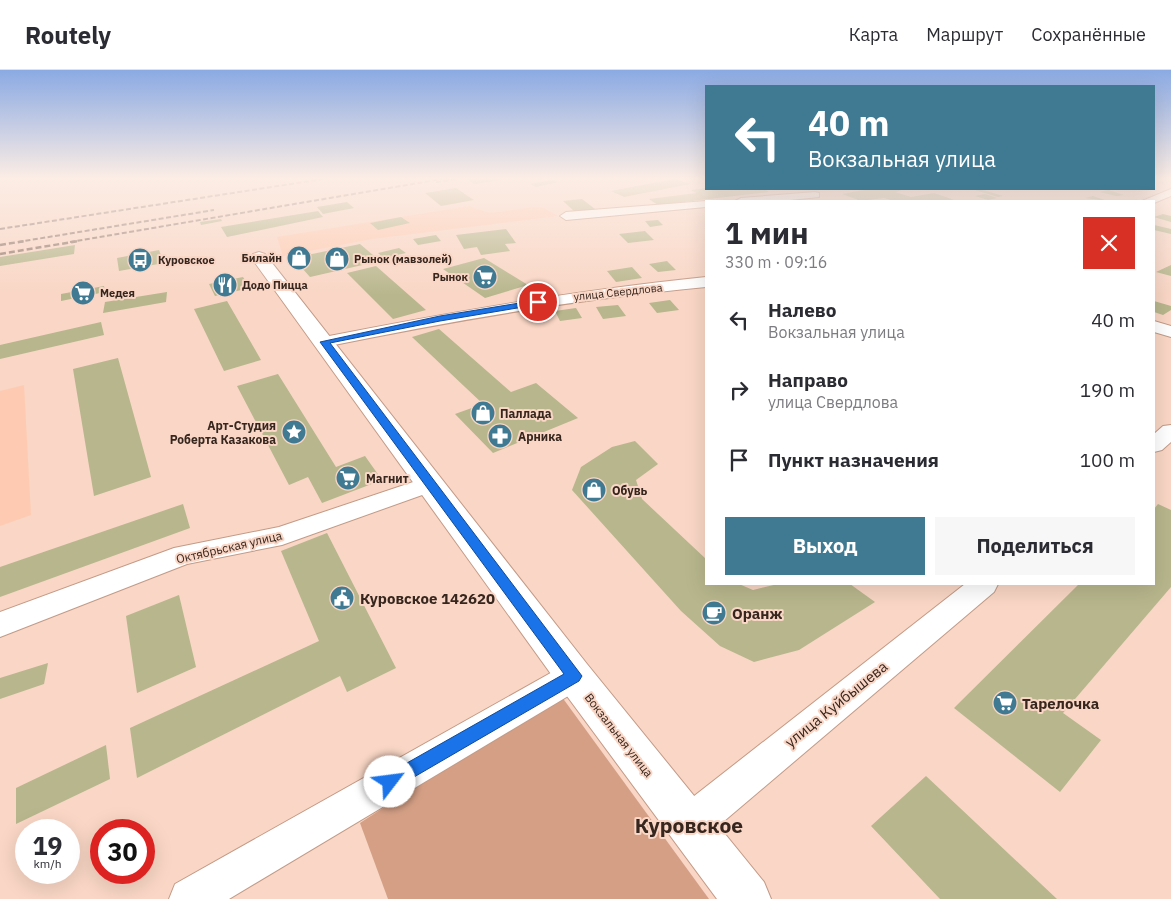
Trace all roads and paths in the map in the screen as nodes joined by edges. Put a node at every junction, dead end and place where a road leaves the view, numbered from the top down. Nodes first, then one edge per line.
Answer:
1 (259, 257) dead end
2 (705, 282) edge
3 (1155, 326) edge
4 (1171, 332) edge
5 (324, 342) junction
6 (1171, 431) edge
7 (1155, 444) edge
8 (431, 484) junction
9 (983, 585) edge
10 (0, 625) edge
11 (574, 676) junction
12 (689, 825) junction
13 (190, 899) edge
14 (747, 899) edge

1 - 5 street, Вокзальная улица
2 - 5 street, улица Свердлова
3 - 4 street
5 - 8 street, Вокзальная улица
6 - 7 street
8 - 10 street, Октябрьская улица
8 - 11 street, Вокзальная улица
9 - 12 street, улица Куйбышева
11 - 12 street, Вокзальная улица
11 - 13 street
12 - 14 street, Вокзальная улица

